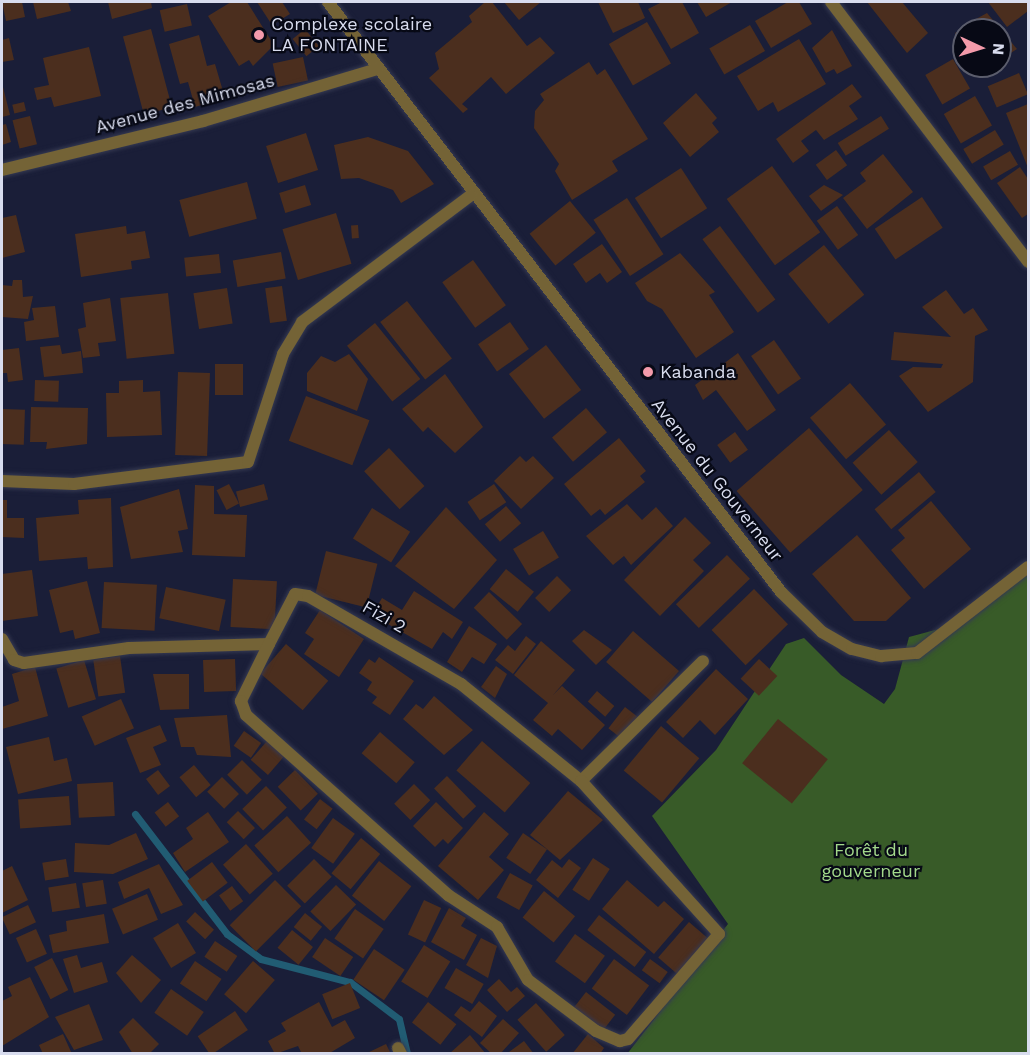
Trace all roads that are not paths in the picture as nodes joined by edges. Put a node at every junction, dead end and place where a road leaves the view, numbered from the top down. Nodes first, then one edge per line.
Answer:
1 (328, 2) edge
2 (831, 2) edge
3 (377, 69) junction
4 (2, 170) edge
5 (471, 195) junction
6 (1029, 262) edge
7 (2, 481) edge
8 (1029, 567) edge
9 (2, 639) edge
10 (268, 644) junction
11 (703, 661) dead end
12 (581, 781) junction

1 - 3 street, Avenue du Gouverneur
2 - 6 street
3 - 4 street, Avenue des Mimosas
3 - 5 street, Avenue du Gouverneur
5 - 7 street
5 - 8 street, Avenue du Gouverneur
9 - 10 street
10 - 12 street, Fizi 2
10 - 12 street
11 - 12 street

